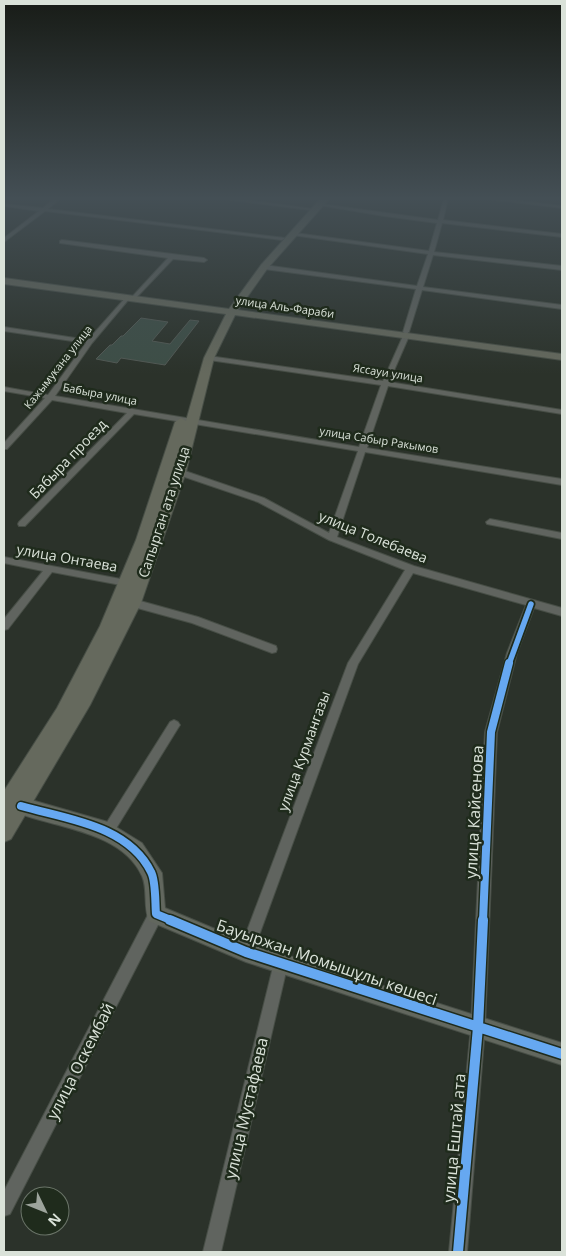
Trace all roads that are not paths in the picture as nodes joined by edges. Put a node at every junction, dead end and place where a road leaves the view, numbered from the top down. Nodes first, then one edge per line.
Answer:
1 (172, 257) joint
2 (266, 257) edge
3 (272, 257) edge
4 (429, 257) edge
5 (462, 257) edge
6 (204, 260) dead end
7 (264, 267) junction
8 (562, 268) edge
9 (4, 280) edge
10 (418, 288) junction
11 (132, 298) junction
12 (562, 307) edge
13 (228, 310) junction
14 (4, 329) edge
15 (406, 334) junction
16 (90, 342) junction
17 (562, 355) edge
18 (209, 358) junction
19 (385, 383) junction
20 (4, 389) edge
21 (51, 396) junction
22 (132, 412) junction
23 (562, 412) edge
24 (187, 420) junction
25 (4, 447) edge
26 (362, 449) junction
27 (179, 472) junction
28 (562, 482) edge
29 (490, 522) dead end
30 (22, 524) dead end
31 (562, 536) edge
32 (332, 538) junction
33 (4, 560) edge
34 (50, 569) junction
35 (411, 569) junction
36 (126, 583) junction
37 (133, 603) junction
38 (531, 604) junction
39 (562, 612) edge
40 (4, 626) edge
41 (272, 649) dead end
42 (174, 725) dead end
43 (12, 807) edge
44 (108, 831) junction
45 (4, 832) edge
46 (156, 914) junction
47 (246, 952) junction
48 (280, 963) junction
49 (478, 1027) junction
50 (562, 1054) edge
51 (4, 1208) edge
52 (212, 1252) edge
53 (458, 1252) edge

1 - 6 street
1 - 11 street, Кажымукана улица
2 - 13 main road, Сапырган ата улица
3 - 7 main road, Сапырган ата улица
4 - 10 street
5 - 8 street
7 - 10 street
7 - 13 main road, Сапырган ата улица
9 - 11 main road, улица Аль-Фараби
10 - 12 street
10 - 15 street
11 - 13 main road, улица Аль-Фараби
11 - 16 street, Кажымукана улица
13 - 15 main road, улица Аль-Фараби
13 - 18 main road, Сапырган ата улица
13 - 24 main road, Сапырган ата улица
14 - 16 street
15 - 17 main road, улица Аль-Фараби
15 - 19 street
16 - 21 street, Кажымукана улица
18 - 19 street, Яссауи улица
18 - 24 main road, Сапырган ата улица
19 - 23 street, Яссауи улица
19 - 26 street
20 - 21 street, Бабыра улица
21 - 22 street, Бабыра улица
21 - 25 street, Кажымукана улица
22 - 24 street, Бабыра улица
22 - 30 street, Бабыра проезд
24 - 26 street, улица Сабыр Ракымов
24 - 27 main road, Сапырган ата улица
24 - 36 main road, Сапырган ата улица
26 - 28 street, улица Сабыр Ракымов
26 - 32 street
27 - 32 street, улица Толебаева
27 - 37 main road, Сапырган ата улица
29 - 31 street
32 - 35 street, улица Толебаева
33 - 34 street, улица Онтаева
34 - 36 street, улица Онтаева
34 - 40 street
35 - 38 street, улица Толебаева
35 - 47 street, улица Курмангазы
36 - 43 main road, Сапырган ата улица
37 - 41 street
37 - 43 main road, Сапырган ата улица
38 - 39 street, улица Толебаева
38 - 49 street, улица Кайсенова
42 - 44 street
43 - 44 street
43 - 45 main road, Сапырган ата улица
44 - 46 street
46 - 47 street, Бауыржан Момышұлы көшесі
46 - 51 street, улица Оскембай
47 - 48 street, Бауыржан Момышұлы көшесі
48 - 49 street, Бауыржан Момышұлы көшесі
48 - 52 street, улица Мустафаева
49 - 50 street, Бауыржан Момышұлы көшесі
49 - 53 street, улица Ештай ата

